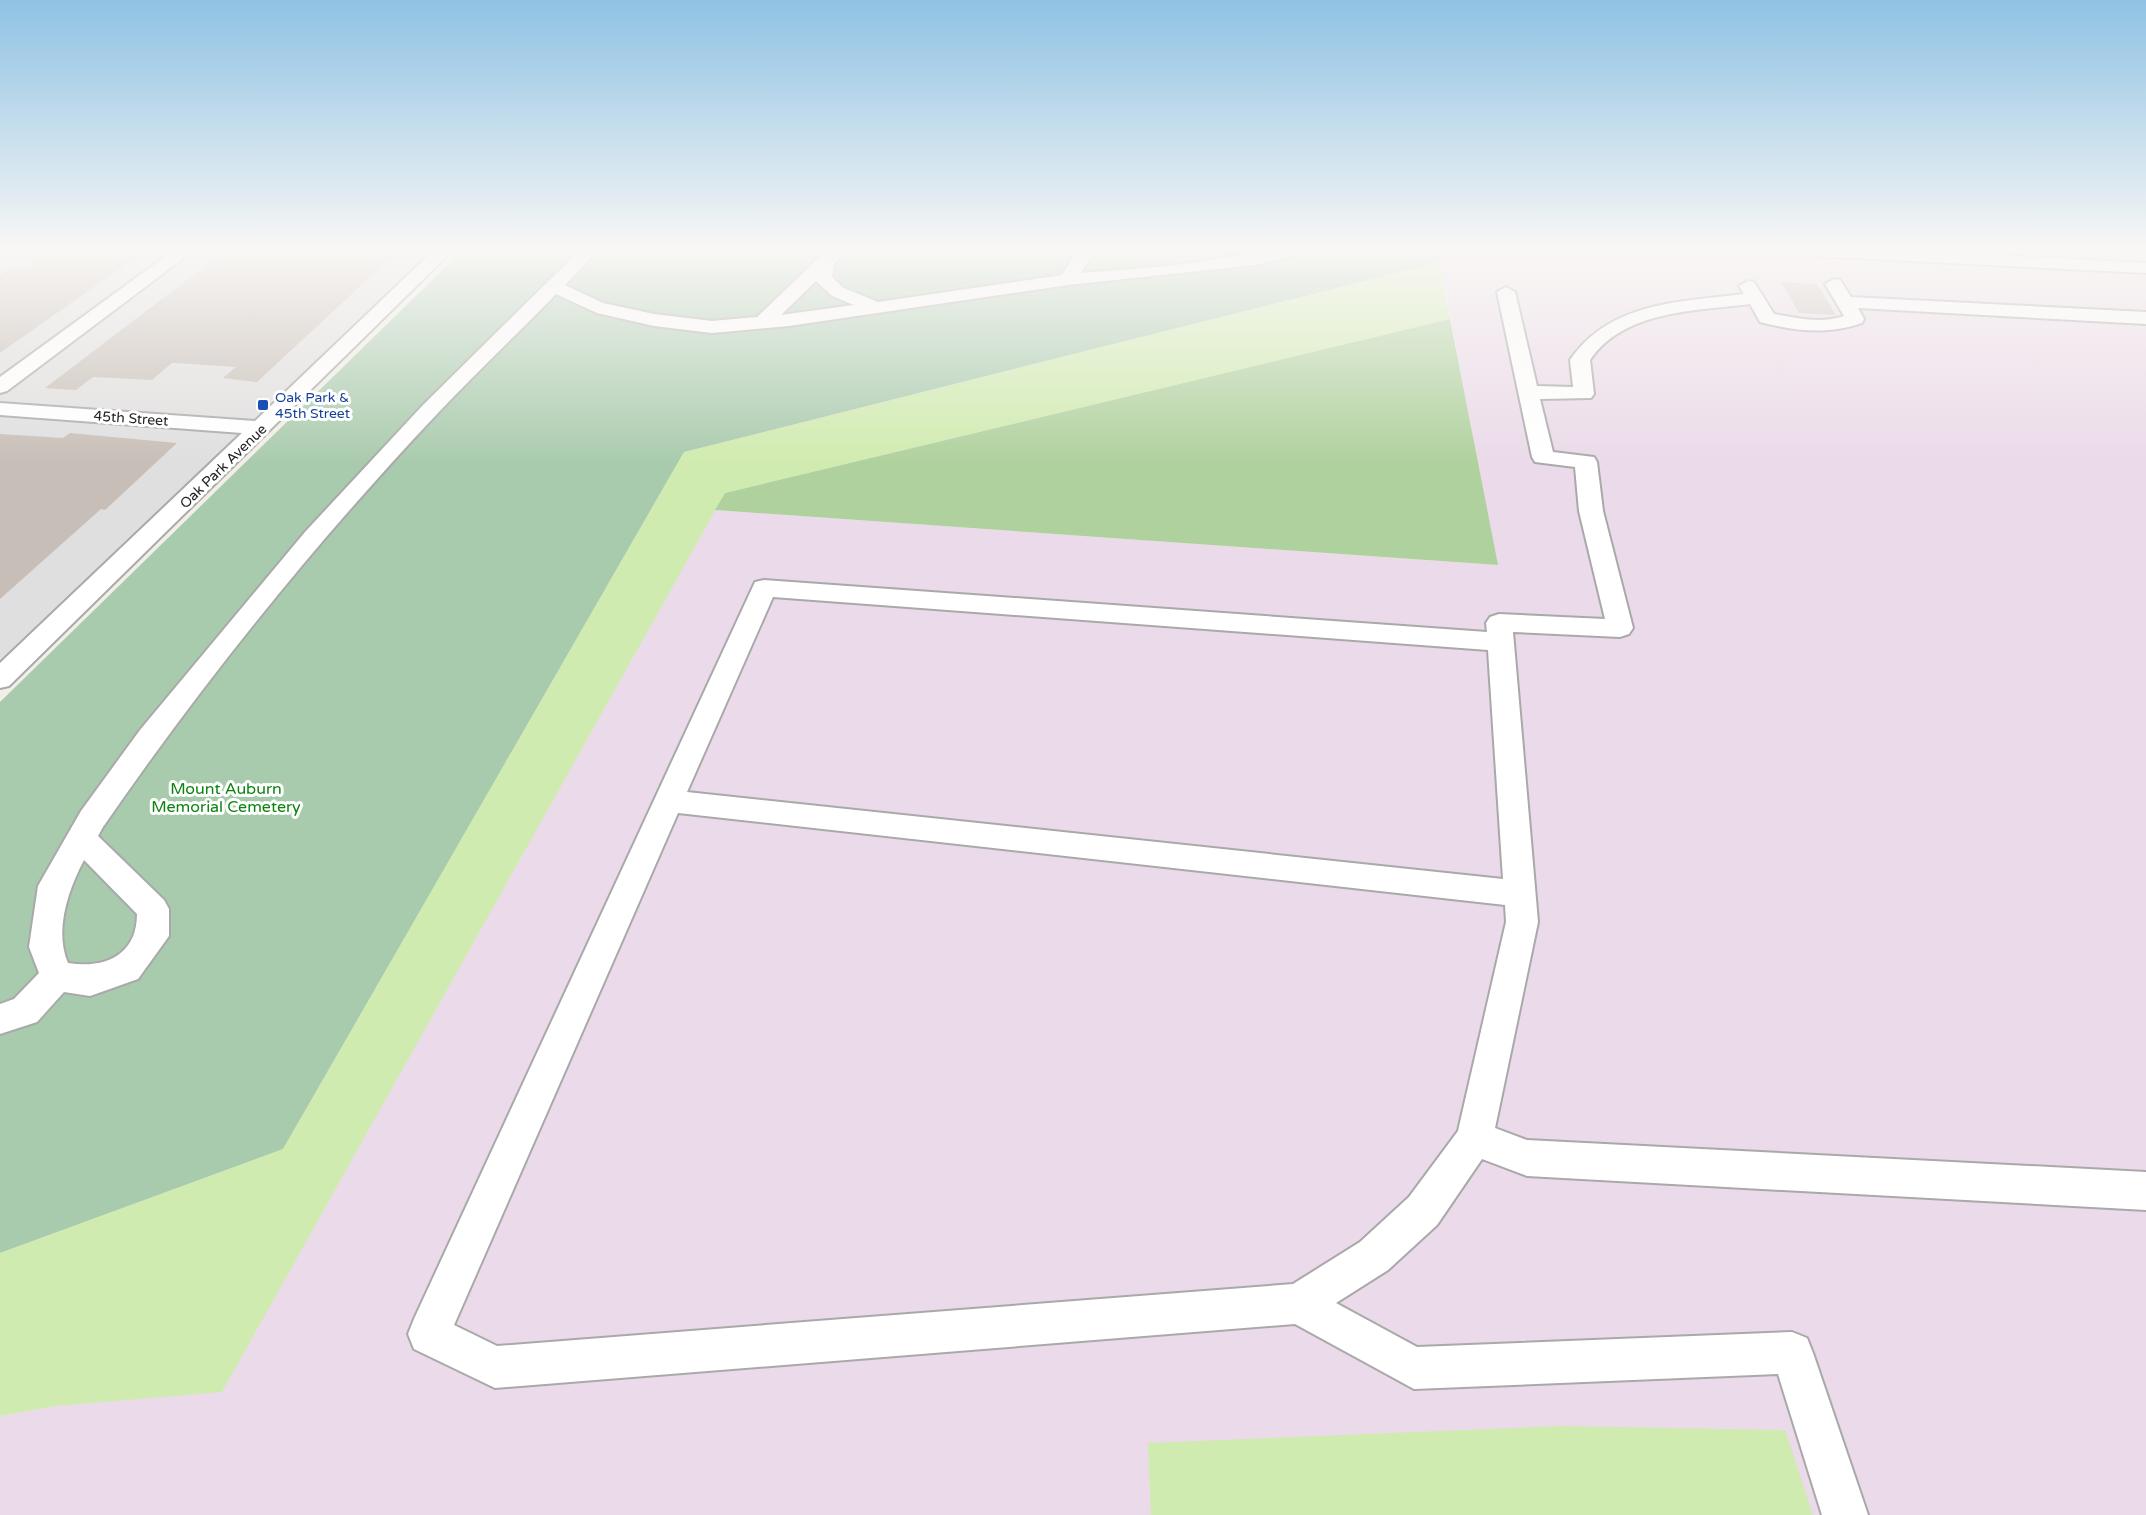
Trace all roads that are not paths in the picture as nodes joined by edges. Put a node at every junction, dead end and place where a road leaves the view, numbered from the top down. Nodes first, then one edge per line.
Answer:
1 (89, 322) edge
2 (372, 322) edge
3 (518, 322) edge
4 (668, 322) edge
5 (772, 322) edge
6 (1513, 322) edge
7 (1632, 322) edge
8 (1795, 322) edge
9 (1848, 322) edge
10 (762, 323) joint
11 (0, 387) edge
12 (1529, 392) junction
13 (0, 409) edge
14 (262, 428) junction
15 (1501, 642) junction
16 (0, 679) edge
17 (669, 801) junction
18 (82, 839) junction
19 (1520, 894) junction
20 (57, 976) junction
21 (0, 1019) edge
22 (1474, 1138) junction
23 (2146, 1191) edge
24 (1298, 1304) junction
25 (1845, 1515) edge

1 - 11 street
2 - 14 street, Oak Park Avenue
3 - 18 street
4 - 10 street
5 - 10 street
6 - 12 street
7 - 12 street
8 - 9 street
12 - 15 street
13 - 14 street, 45th Street
14 - 16 street, Oak Park Avenue
15 - 17 street
15 - 19 street
17 - 19 street
17 - 24 street
18 - 20 street
18 - 20 street
19 - 22 street
20 - 21 street
22 - 23 street
22 - 24 street
24 - 25 street

